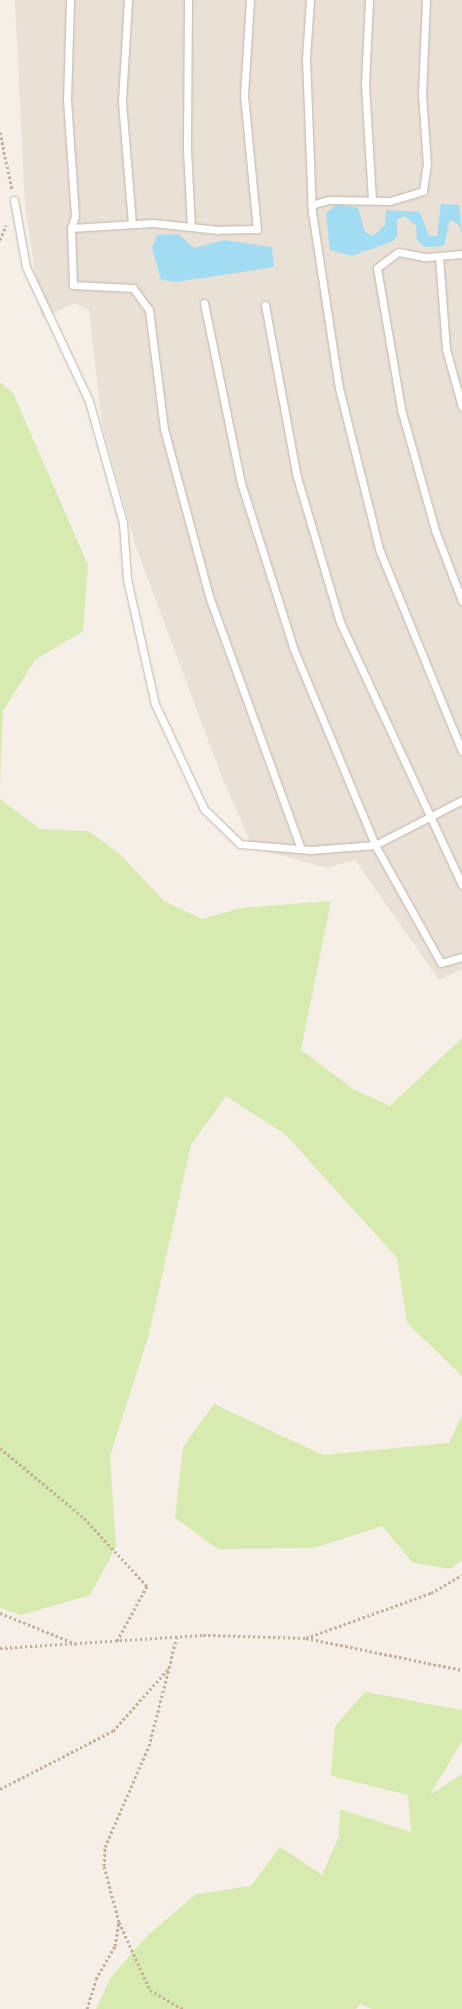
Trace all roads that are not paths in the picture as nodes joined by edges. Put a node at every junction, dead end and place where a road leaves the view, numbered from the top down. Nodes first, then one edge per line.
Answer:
1 (70, 0) edge
2 (128, 0) edge
3 (188, 0) edge
4 (250, 0) edge
5 (310, 0) edge
6 (369, 0) edge
7 (426, 0) edge
8 (372, 199) junction
9 (14, 200) road end
10 (311, 204) junction
11 (132, 223) junction
12 (191, 227) junction
13 (71, 228) junction
14 (462, 254) edge
15 (439, 256) junction
16 (204, 303) dead end
17 (265, 305) dead end
18 (462, 407) edge
19 (462, 601) edge
20 (462, 751) edge
21 (462, 800) edge
22 (432, 816) junction
23 (374, 845) junction
24 (301, 849) junction
25 (462, 885) edge
26 (462, 957) edge

1 - 13 lane
2 - 11 lane
3 - 12 lane
4 - 12 lane
5 - 10 lane
6 - 8 lane
7 - 8 lane
8 - 10 lane
9 - 24 lane
10 - 20 lane
11 - 12 lane
11 - 13 lane
13 - 24 lane
14 - 15 lane
15 - 18 lane
15 - 19 lane
16 - 23 lane
17 - 22 lane
21 - 22 lane
22 - 23 lane
22 - 25 lane
23 - 24 lane
23 - 26 lane

